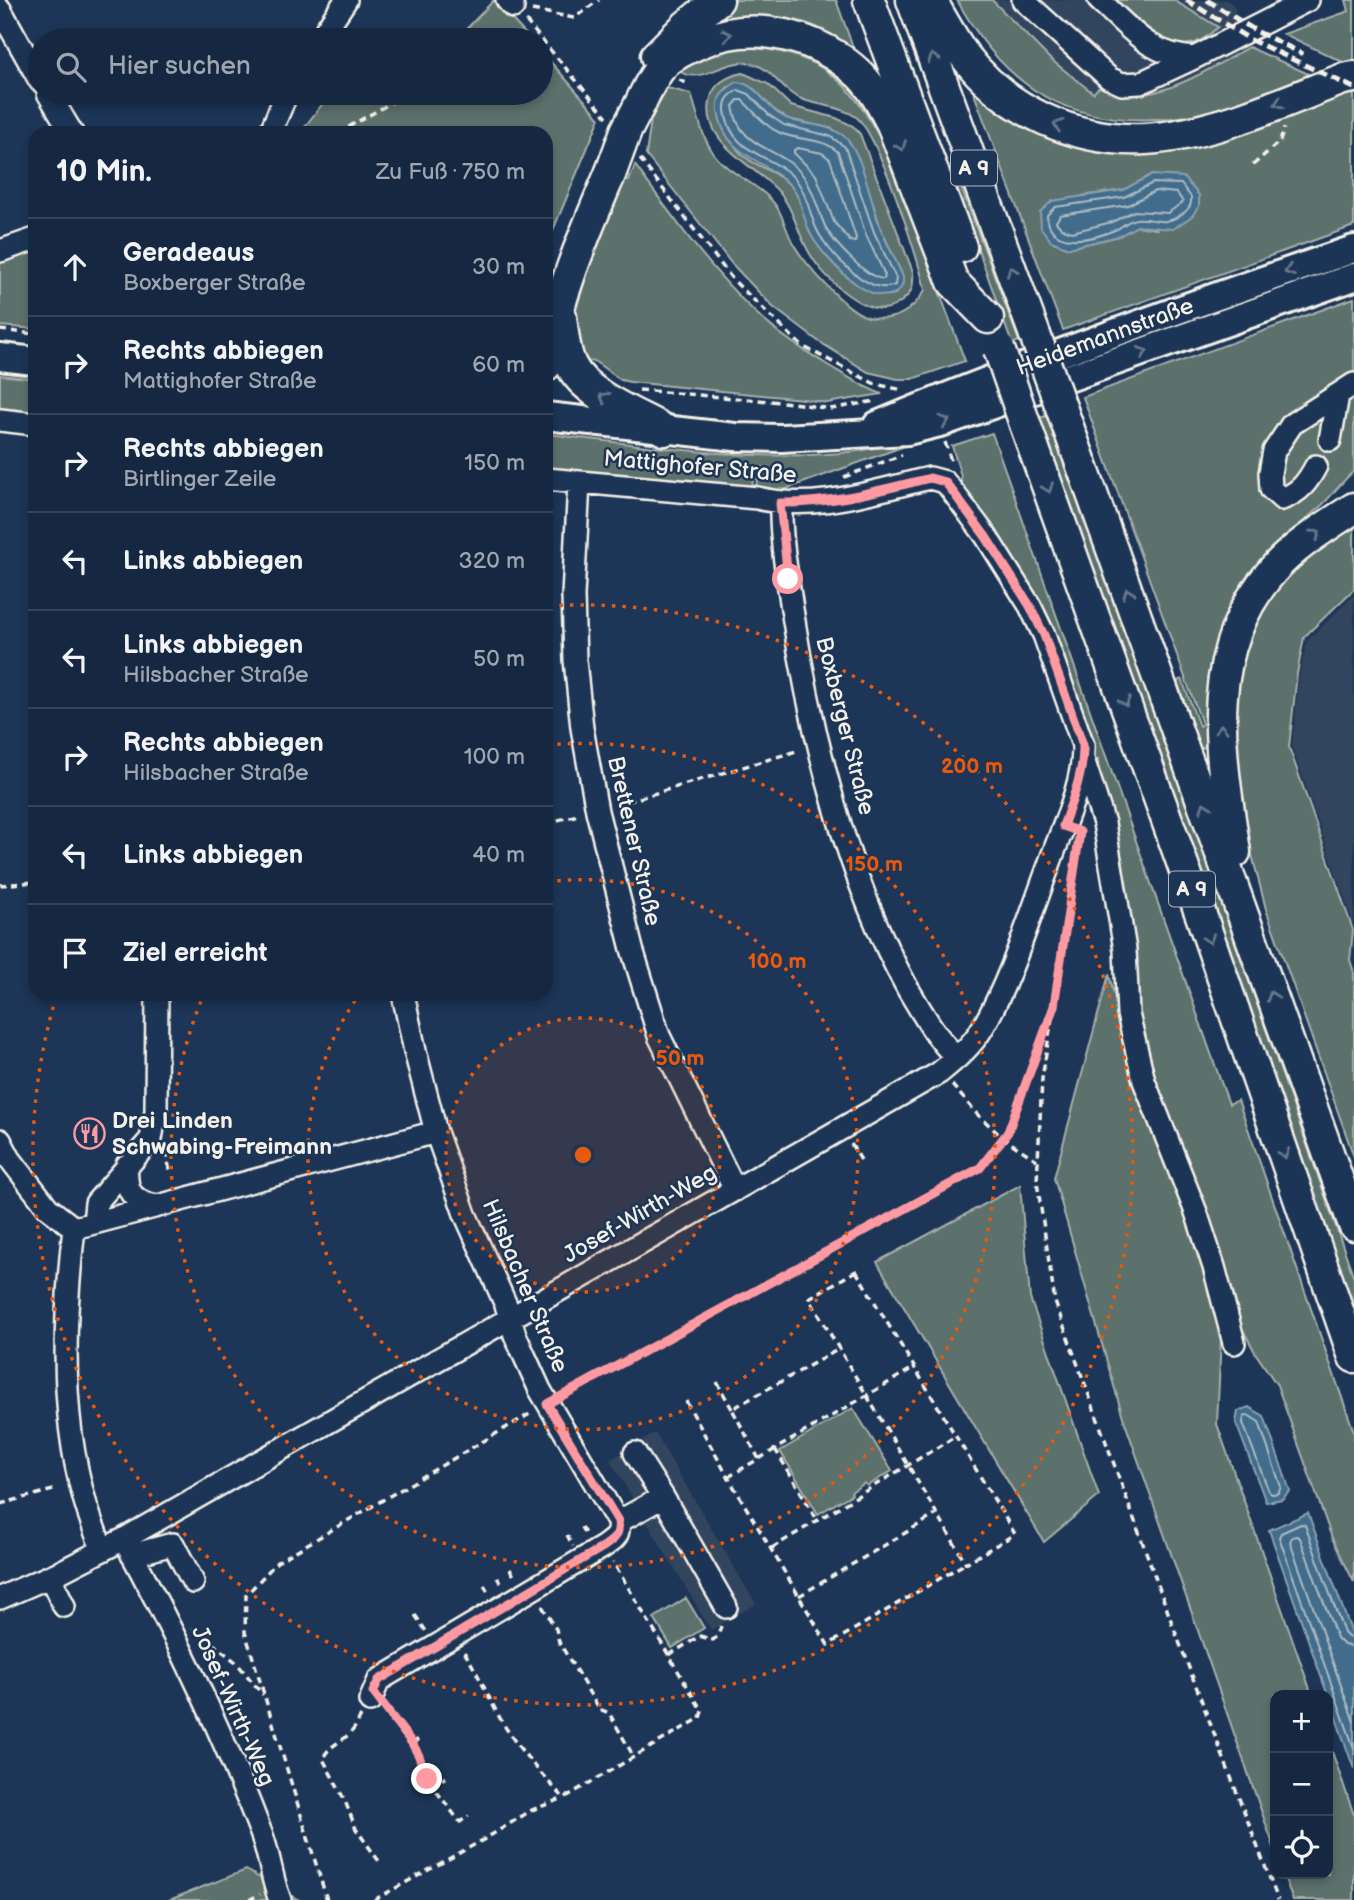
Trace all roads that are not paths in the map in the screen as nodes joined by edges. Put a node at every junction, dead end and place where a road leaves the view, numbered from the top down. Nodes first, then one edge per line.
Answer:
1 (346, 0) edge
2 (718, 0) edge
3 (869, 0) edge
4 (912, 0) edge
5 (931, 0) edge
6 (1023, 0) edge
7 (1100, 0) edge
8 (1308, 0) edge
9 (0, 9) edge
10 (327, 28) edge
11 (1194, 58) junction
12 (28, 59) edge
13 (1350, 76) edge
14 (633, 100) junction
15 (55, 105) edge
16 (282, 105) edge
17 (68, 126) edge
18 (273, 126) edge
19 (28, 241) edge
20 (1354, 249) edge
21 (0, 251) edge
22 (1354, 277) edge
23 (553, 299) edge
24 (988, 318) junction
25 (0, 357) edge
26 (28, 360) edge
27 (1346, 389) edge
28 (553, 417) edge
29 (0, 420) edge
30 (28, 423) edge
31 (664, 430) junction
32 (859, 432) junction
33 (1330, 440) dead end
34 (1316, 466) dead end
35 (553, 480) edge
36 (579, 482) junction
37 (780, 503) junction
38 (1354, 508) edge
39 (1083, 759) junction
40 (1237, 894) junction
41 (157, 1001) edge
42 (404, 1001) edge
43 (957, 1058) junction
44 (436, 1132) junction
45 (0, 1140) edge
46 (5, 1160) edge
47 (127, 1165) junction
48 (735, 1190) junction
49 (157, 1206) junction
50 (84, 1225) junction
51 (1354, 1225) edge
52 (511, 1319) junction
53 (1234, 1343) dead end
54 (1354, 1357) edge
55 (635, 1453) dead end
56 (663, 1497) junction
57 (618, 1521) junction
58 (128, 1547) junction
59 (103, 1550) junction
60 (50, 1577) junction
61 (193, 1582) dead end
62 (0, 1598) edge
63 (64, 1606) dead end
64 (726, 1607) road end
65 (372, 1697) road end
66 (280, 1900) edge

1 - 10 street
2 - 14 highway
3 - 24 highway, A 9
40 -> 4 highway, A 9, bridge
13 -> 5 highway
6 - 11 street
7 - 11 street
8 - 11 street
9 - 12 street
14 - 23 highway
14 -> 24 highway
15 - 17 street
16 - 18 street
19 - 21 street
20 -> 32 main road, Heidemannstraße
32 -> 22 main road, Heidemannstraße
31 -> 23 highway
24 -> 54 highway, A 9, bridge
25 - 26 main road
27 - 33 street
27 - 34 street
28 - 31 main road, Heidemannstraße
29 - 30 street
31 - 32 main road, Heidemannstraße
35 - 36 street, Mattighofer Straße
36 - 37 street, Mattighofer Straße
36 - 48 street, Brettener Straße
37 - 39 street, Mattighofer Straße
37 - 43 street, Boxberger Straße
40 -> 38 highway
39 - 43 street, Josef-Wirth-Weg
39 - 53 street
51 -> 40 highway, A 9
41 - 47 street
42 - 44 street, Hilsbacher Straße
43 - 48 street, Josef-Wirth-Weg
44 - 49 street
44 - 52 street, Hilsbacher Straße
45 - 46 street
46 - 50 street
47 - 49 street
47 - 50 street
48 - 52 street, Josef-Wirth-Weg
49 - 50 street
50 - 59 street
52 - 57 street, Hilsbacher Straße
52 - 58 street, Josef-Wirth-Weg
55 - 56 street
56 - 57 street
56 - 64 street
57 - 65 street
58 - 59 street, Josef-Wirth-Weg
58 - 61 street
58 - 66 street, Josef-Wirth-Weg
59 - 60 street, Josef-Wirth-Weg
60 - 62 street, Josef-Wirth-Weg
60 - 63 street

